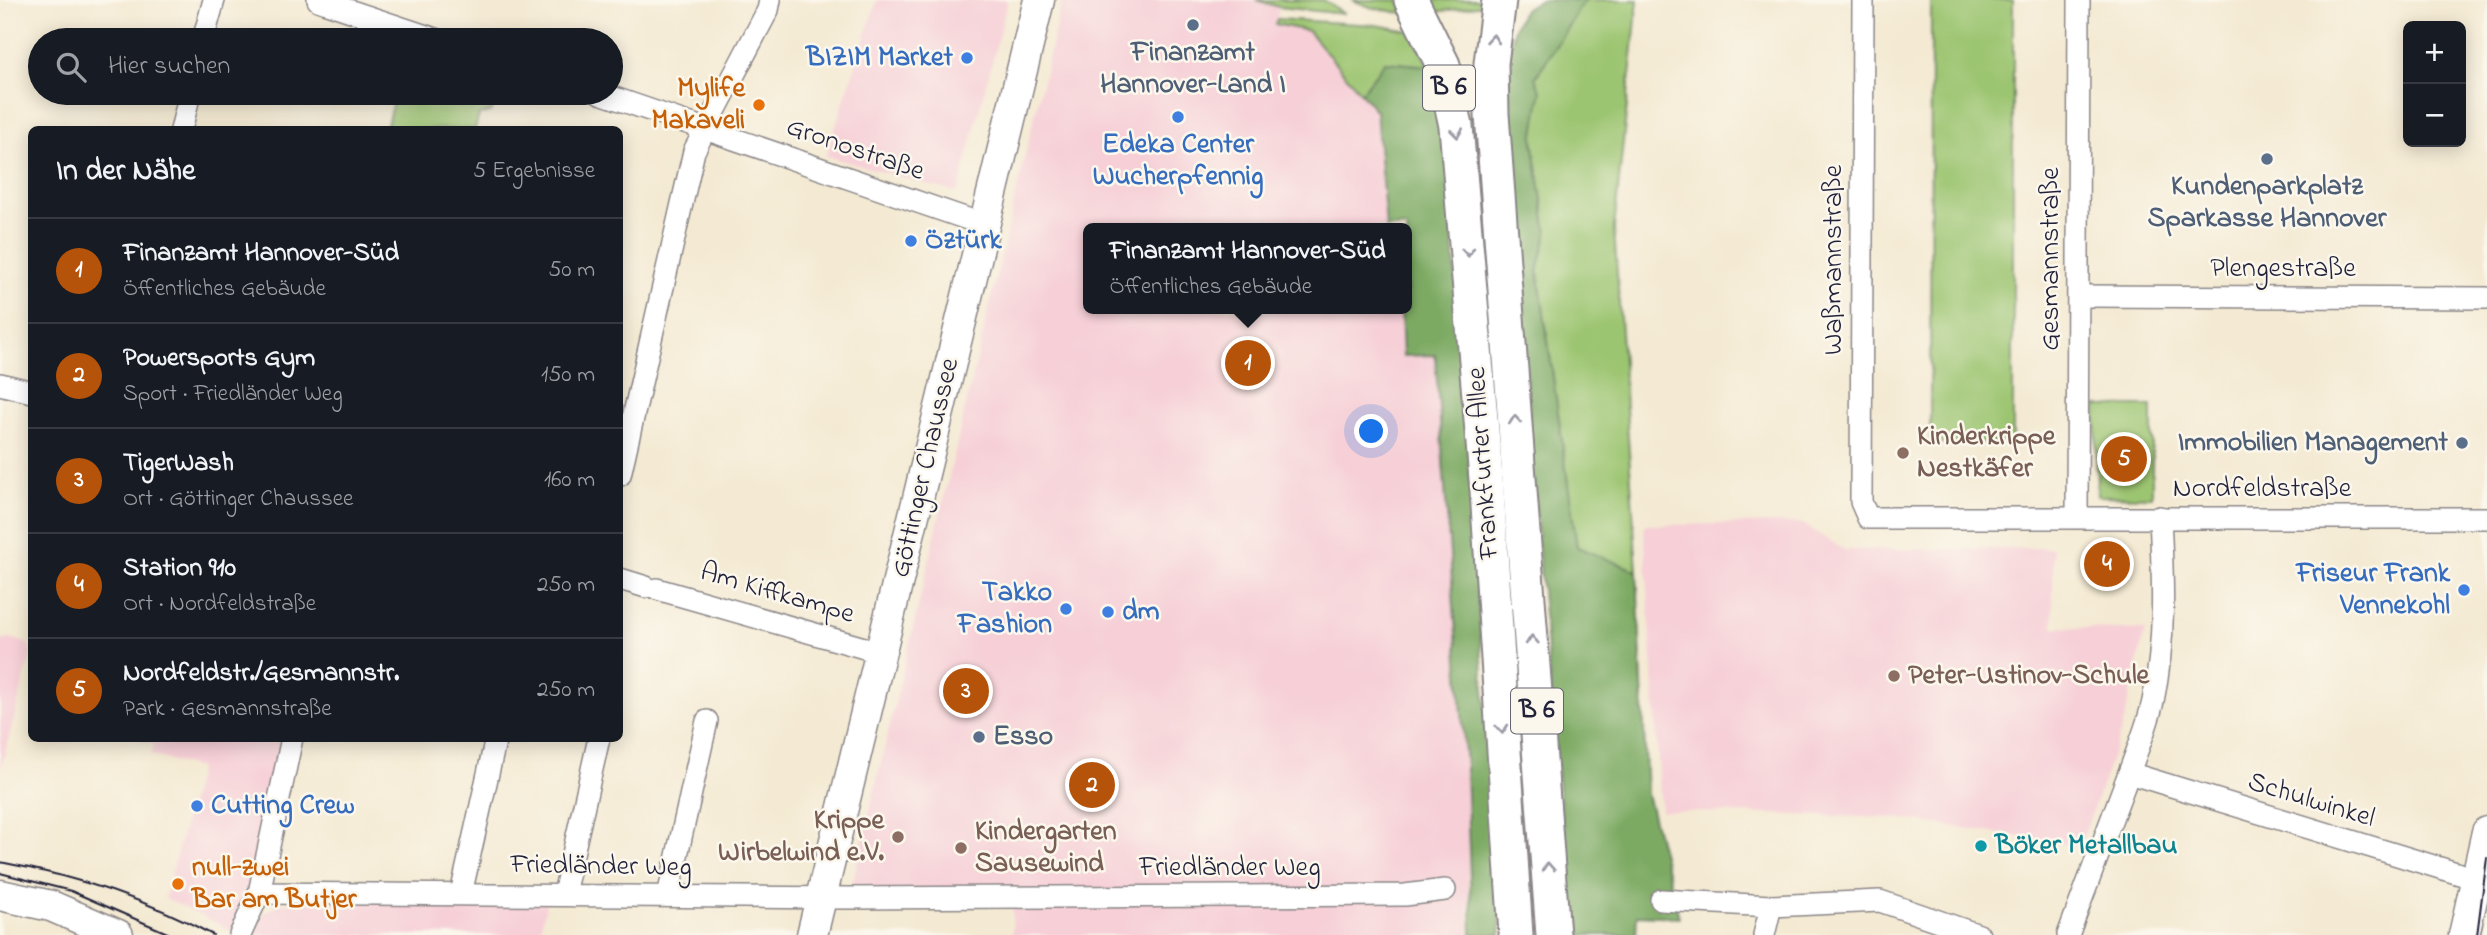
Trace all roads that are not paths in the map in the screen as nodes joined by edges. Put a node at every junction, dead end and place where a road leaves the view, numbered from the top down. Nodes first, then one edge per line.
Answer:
1 (214, 0) edge
2 (318, 0) edge
3 (770, 0) edge
4 (1039, 0) edge
5 (1411, 0) edge
6 (1499, 0) edge
7 (1863, 0) edge
8 (2080, 0) edge
9 (206, 28) edge
10 (402, 28) edge
11 (623, 101) edge
12 (187, 105) edge
13 (182, 126) edge
14 (706, 128) junction
15 (985, 225) junction
16 (2080, 296) junction
17 (2487, 298) edge
18 (0, 384) edge
19 (28, 391) edge
20 (623, 462) edge
21 (2077, 517) junction
22 (2161, 517) junction
23 (1868, 518) joint
24 (2487, 518) edge
25 (623, 580) edge
26 (882, 653) junction
27 (707, 721) dead end
28 (291, 742) edge
29 (495, 742) edge
30 (598, 742) edge
31 (2129, 774) junction
32 (2487, 832) edge
33 (2476, 879) junction
34 (1445, 890) dead end
35 (259, 893) junction
36 (461, 894) junction
37 (564, 894) junction
38 (0, 895) edge
39 (668, 896) junction
40 (822, 897) junction
41 (1661, 900) dead end
42 (1771, 905) junction
43 (118, 935) edge
44 (240, 935) edge
45 (812, 935) edge
46 (1516, 935) edge
47 (1553, 935) edge
48 (1764, 935) edge
49 (1979, 935) edge
50 (2068, 935) edge
51 (2464, 935) edge

1 - 9 street
2 - 10 street
3 - 14 street
4 - 15 street, Göttinger Chaussee
5 -> 46 main road, Frankfurter Allee / B 6
47 -> 6 main road, Frankfurter Allee / B 6
7 - 23 street, Waßmannstraße
8 - 16 street, Gesmannstraße
11 - 14 street, Gronostraße
12 - 13 street
14 - 15 street, Gronostraße
14 - 20 street
15 - 26 street, Göttinger Chaussee
16 - 17 street, Plengestraße
16 - 21 street, Gesmannstraße
18 - 19 street
21 - 22 street, Nordfeldstraße
21 - 23 street, Nordfeldstraße
22 - 24 street, Nordfeldstraße
22 - 31 street
25 - 26 street, Am Kiffkampe
26 - 40 street, Göttinger Chaussee
27 - 39 street
28 - 35 street
29 - 36 street
30 - 37 street
31 - 33 street, Schulwinkel
31 - 50 street
32 - 33 street
33 - 51 street
34 - 40 street, Friedländer Weg
35 - 36 street, Friedländer Weg
35 - 44 street
36 - 37 street, Friedländer Weg
37 - 39 street, Friedländer Weg
38 - 43 street
39 - 40 street, Friedländer Weg
40 - 45 street, Göttinger Chaussee
41 - 42 street
42 - 48 street
42 - 49 street

